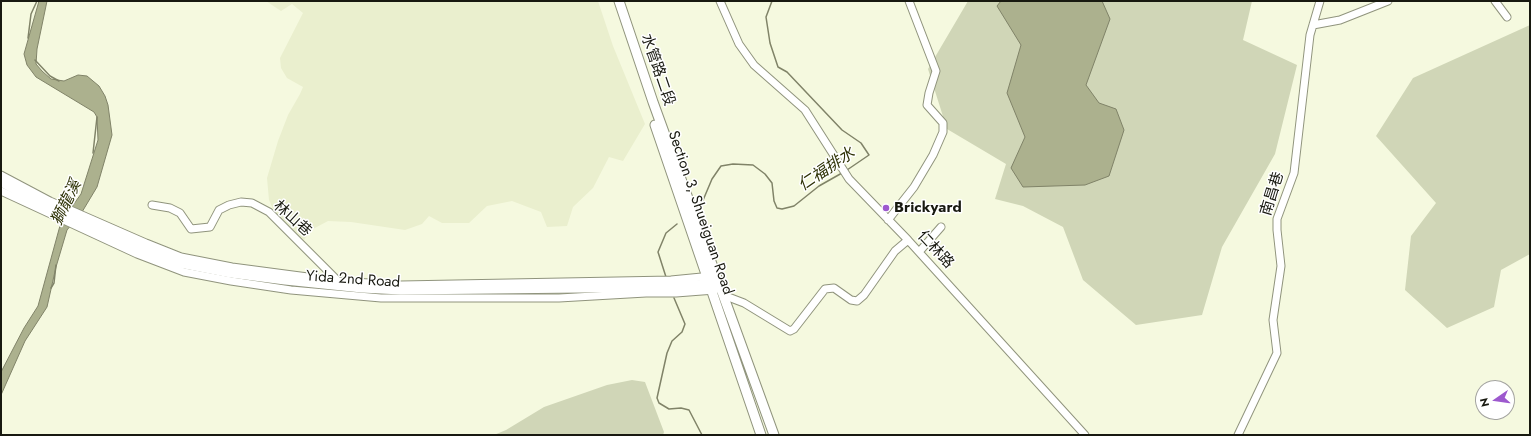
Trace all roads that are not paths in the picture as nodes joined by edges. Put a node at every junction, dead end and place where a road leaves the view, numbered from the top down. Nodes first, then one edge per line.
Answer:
1 (612, 1) edge
2 (618, 1) edge
3 (720, 1) edge
4 (909, 1) edge
5 (1320, 1) edge
6 (1388, 1) edge
7 (1495, 1) edge
8 (1507, 16) dead end
9 (1313, 25) junction
10 (1, 175) edge
11 (1, 182) edge
12 (1, 191) edge
13 (152, 205) dead end
14 (47, 206) junction
15 (888, 220) junction
16 (941, 226) dead end
17 (908, 240) junction
18 (919, 252) junction
19 (715, 285) junction
20 (338, 287) junction
21 (761, 435) edge
22 (774, 435) edge
23 (1085, 435) edge
24 (1238, 435) edge

1 - 19 main road, Section 3, Shueiguan Road
2 - 19 main road, 水管路二段
3 - 15 street, 仁林路
4 - 15 street
5 - 9 street, 南昌巷
6 - 9 street
7 - 8 street
9 - 24 street, 南昌巷
10 - 14 street, Yida 2nd Road
11 - 14 main road
12 - 14 street, Yida 2nd Road
13 - 20 street, 林山巷
14 - 20 main road, Yida 2nd Road
15 - 17 street, 仁林路
16 - 18 street
17 - 18 street, 仁林路
17 - 19 street
18 - 23 street, 仁林路
19 - 20 main road, Yida 2nd Road
19 - 21 main road, Section 3, Shueiguan Road
19 - 22 main road, Section 3, Shueiguan Road

